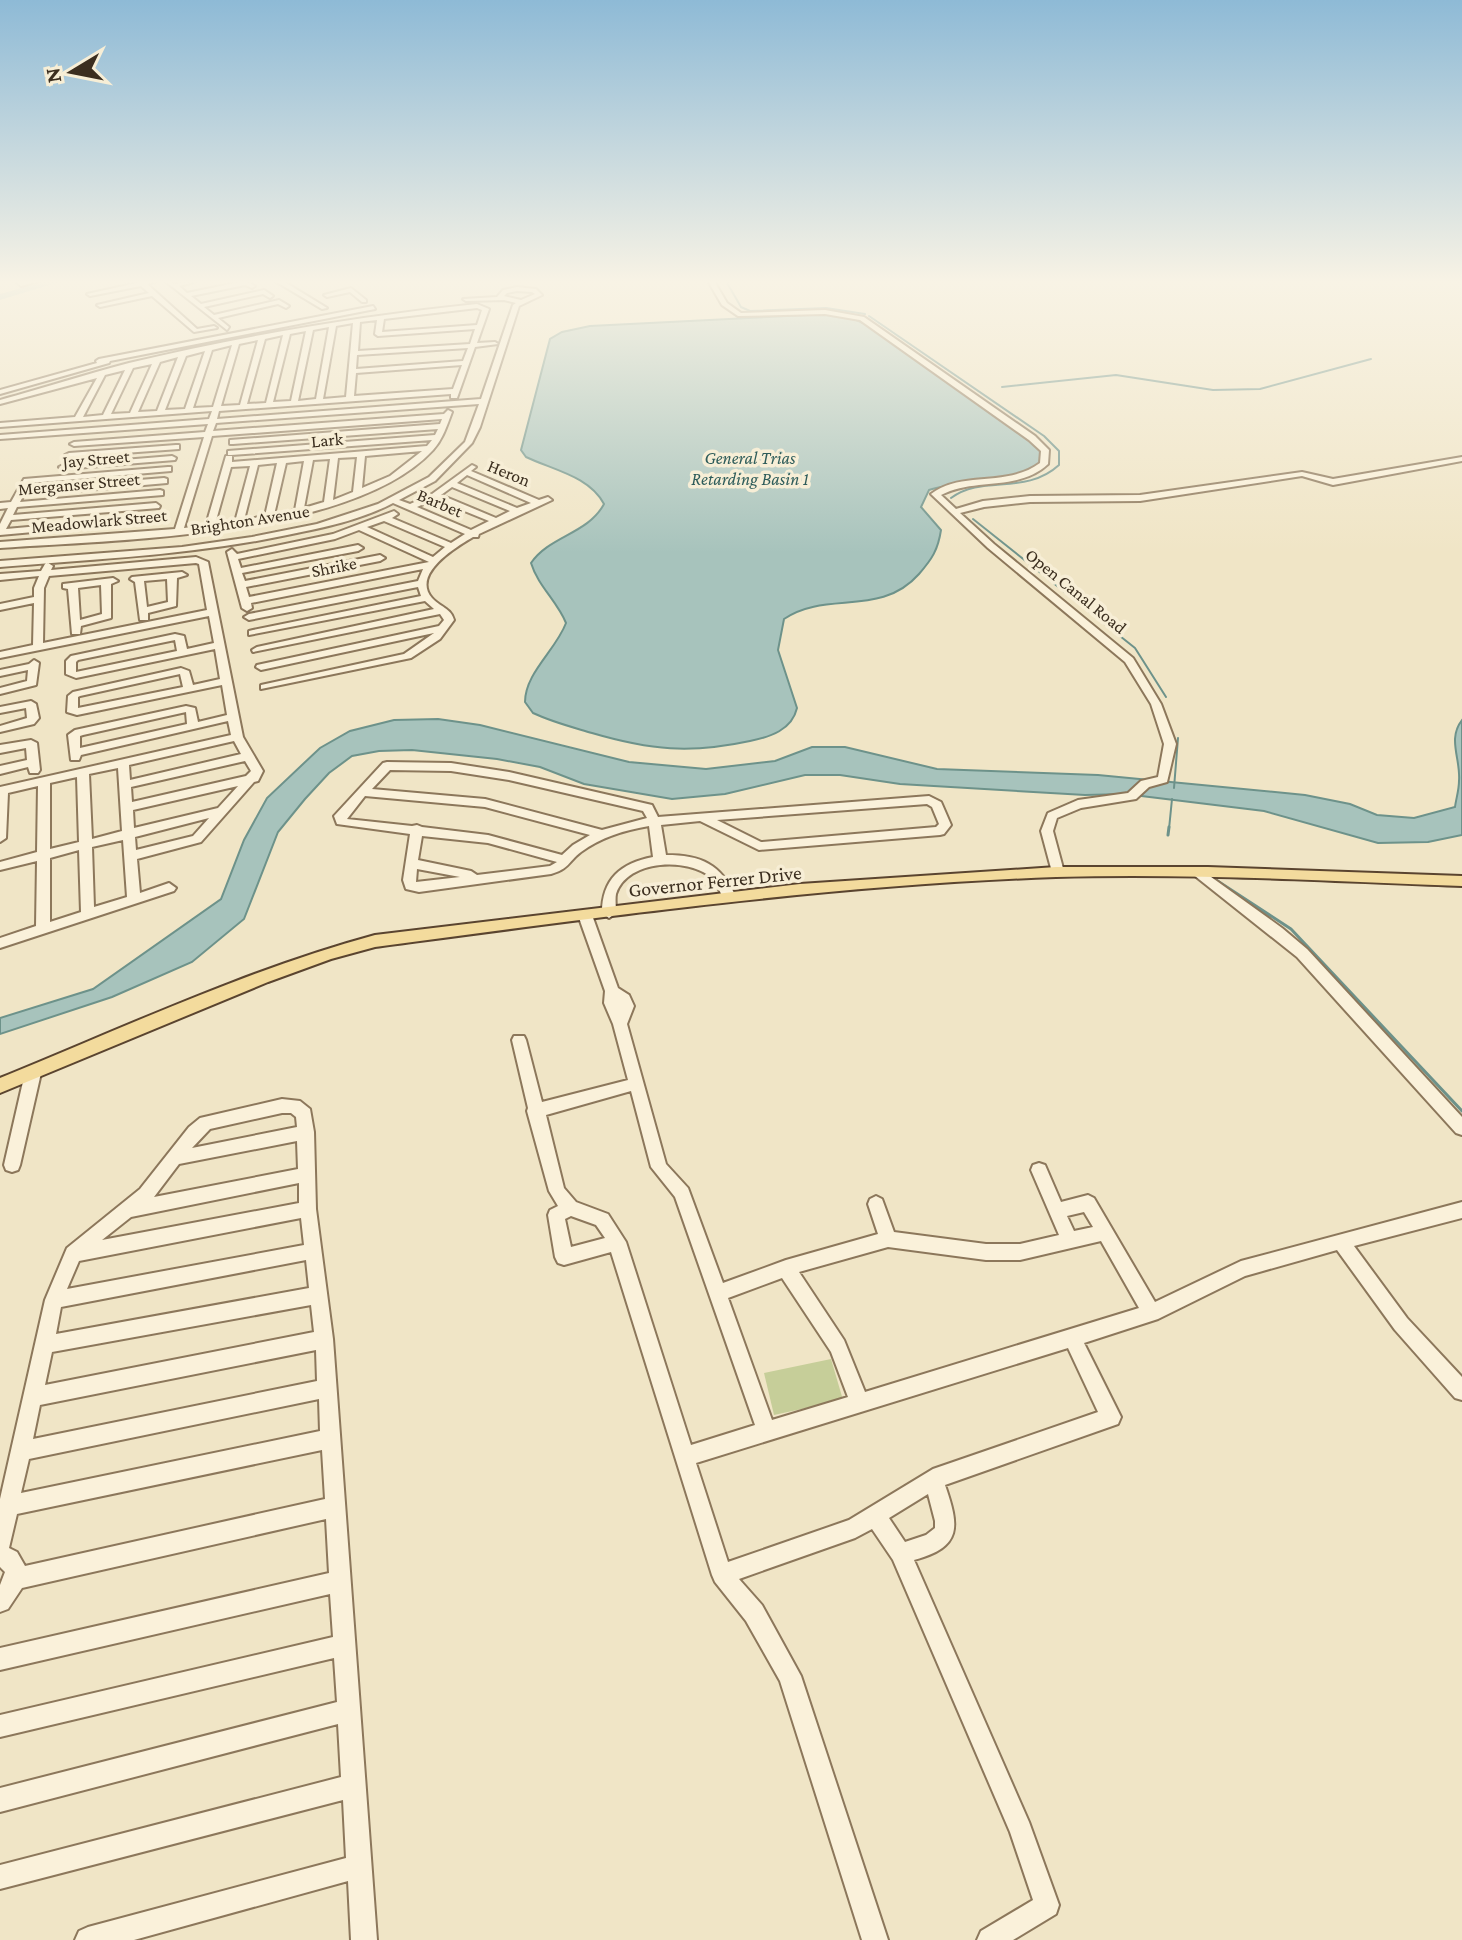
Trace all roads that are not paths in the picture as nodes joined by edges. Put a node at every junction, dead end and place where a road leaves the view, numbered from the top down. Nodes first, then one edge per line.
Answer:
1 (67, 372) edge
2 (73, 372) edge
3 (108, 372) edge
4 (128, 372) edge
5 (152, 372) edge
6 (176, 372) edge
7 (201, 372) edge
8 (228, 372) edge
9 (253, 372) edge
10 (277, 372) edge
11 (301, 372) edge
12 (324, 372) edge
13 (352, 372) edge
14 (375, 372) edge
15 (391, 372) edge
16 (463, 372) joint
17 (487, 372) edge
18 (491, 372) edge
19 (937, 372) edge
20 (103, 373) junction
21 (352, 376) junction
22 (459, 382) junction
23 (0, 391) edge
24 (367, 398) junction
25 (350, 399) junction
26 (319, 401) junction
27 (0, 402) edge
28 (479, 402) junction
29 (294, 403) junction
30 (269, 405) junction
31 (243, 407) junction
32 (216, 409) junction
33 (366, 410) junction
34 (188, 411) junction
35 (160, 413) junction
36 (133, 415) junction
37 (106, 417) junction
38 (78, 419) junction
39 (212, 421) junction
40 (0, 425) edge
41 (443, 426) junction
42 (81, 431) junction
43 (236, 432) junction
44 (208, 434) junction
45 (180, 436) junction
46 (0, 437) edge
47 (438, 437) junction
48 (233, 442) junction
49 (74, 444) junction
50 (176, 447) junction
51 (430, 448) junction
52 (231, 453) junction
53 (361, 454) junction
54 (69, 455) junction
55 (334, 456) junction
56 (172, 458) junction
57 (309, 458) junction
58 (1462, 459) edge
59 (282, 460) junction
60 (255, 462) junction
61 (227, 465) junction
62 (63, 467) junction
63 (168, 469) junction
64 (58, 478) junction
65 (164, 481) junction
66 (452, 484) junction
67 (52, 490) junction
68 (160, 493) junction
69 (357, 494) junction
70 (435, 496) junction
71 (393, 500) junction
72 (45, 503) junction
73 (14, 505) junction
74 (328, 505) junction
75 (0, 506) edge
76 (156, 506) junction
77 (410, 507) junction
78 (950, 509) junction
79 (516, 511) junction
80 (299, 512) junction
81 (7, 518) junction
82 (152, 519) junction
83 (269, 519) junction
84 (496, 521) junction
85 (239, 524) junction
86 (210, 527) junction
87 (362, 528) junction
88 (179, 530) junction
89 (0, 532) edge
90 (147, 532) junction
91 (475, 535) junction
92 (335, 536) junction
93 (0, 545) edge
94 (452, 547) junction
95 (358, 548) junction
96 (380, 558) junction
97 (50, 559) junction
98 (0, 561) edge
99 (431, 562) junction
100 (405, 570) junction
101 (238, 571) junction
102 (45, 573) junction
103 (0, 577) edge
104 (422, 583) junction
105 (241, 585) junction
106 (427, 598) junction
107 (39, 599) junction
108 (246, 601) junction
109 (0, 607) edge
110 (443, 610) junction
111 (143, 611) junction
112 (214, 612) junction
113 (249, 617) junction
114 (76, 624) junction
115 (145, 626) junction
116 (445, 628) junction
117 (253, 633) junction
118 (76, 640) junction
119 (220, 645) junction
120 (38, 648) junction
121 (257, 650) junction
122 (182, 653) junction
123 (0, 655) edge
124 (261, 667) junction
125 (0, 673) edge
126 (226, 681) junction
127 (189, 689) junction
128 (0, 691) edge
129 (0, 710) edge
130 (233, 717) junction
131 (193, 726) junction
132 (0, 729) edge
133 (237, 737) junction
134 (0, 749) edge
135 (249, 756) junction
136 (123, 763) junction
137 (0, 770) edge
138 (83, 772) junction
139 (254, 778) junction
140 (44, 781) junction
141 (125, 785) junction
142 (1, 791) edge
143 (361, 792) junction
144 (127, 807) junction
145 (222, 811) junction
146 (0, 815) edge
147 (705, 819) junction
148 (654, 821) junction
149 (417, 829) junction
150 (129, 834) junction
151 (601, 834) junction
152 (0, 838) edge
153 (85, 845) junction
154 (43, 855) junction
155 (130, 856) junction
156 (660, 859) junction
157 (564, 860) junction
158 (411, 863) junction
159 (0, 866) edge
160 (1058, 872) junction
161 (1200, 873) junction
162 (483, 877) junction
163 (1462, 881) edge
164 (169, 888) dead end
165 (729, 897) junction
166 (134, 900) junction
167 (609, 913) junction
168 (88, 915) junction
169 (585, 915) junction
170 (43, 929) junction
171 (0, 943) edge
172 (519, 1040) dead end
173 (33, 1073) junction
174 (635, 1084) junction
175 (0, 1086) edge
176 (535, 1111) junction
177 (1462, 1128) edge
178 (306, 1132) junction
179 (176, 1158) junction
180 (12, 1165) dead end
181 (1039, 1170) dead end
182 (308, 1174) junction
183 (876, 1204) dead end
184 (570, 1208) junction
185 (308, 1209) junction
186 (127, 1210) junction
187 (1057, 1211) junction
188 (1461, 1211) edge
189 (1105, 1232) junction
190 (888, 1239) junction
191 (1070, 1241) junction
192 (617, 1242) junction
193 (1341, 1242) junction
194 (313, 1251) junction
195 (73, 1254) junction
196 (786, 1268) junction
197 (718, 1293) junction
198 (320, 1295) junction
199 (54, 1300) junction
200 (1152, 1313) junction
201 (324, 1339) junction
202 (1073, 1339) junction
203 (43, 1345) junction
204 (327, 1388) junction
205 (1462, 1391) edge
206 (33, 1397) junction
207 (860, 1402) junction
208 (766, 1429) junction
209 (331, 1438) junction
210 (21, 1451) junction
211 (683, 1457) junction
212 (933, 1479) junction
213 (9, 1506) junction
214 (336, 1507) junction
215 (875, 1516) junction
216 (0, 1545) edge
217 (900, 1553) junction
218 (0, 1557) edge
219 (722, 1575) junction
220 (15, 1579) junction
221 (341, 1581) junction
222 (0, 1601) edge
223 (345, 1645) junction
224 (0, 1659) edge
225 (349, 1710) junction
226 (0, 1726) edge
227 (355, 1785) junction
228 (0, 1800) edge
229 (360, 1866) junction
230 (0, 1877) edge
231 (88, 1940) edge
232 (364, 1940) edge
233 (875, 1940) edge
234 (990, 1940) edge

1 - 23 street
2 - 23 street
3 - 20 street
4 - 37 street
5 - 36 street
6 - 35 street
7 - 34 street
8 - 32 street
9 - 31 street
10 - 30 street
11 - 29 street
12 - 26 street
13 - 21 street
14 - 21 street
15 - 21 street
16 - 21 street
16 - 22 street
17 - 28 street, Brighton Avenue
18 - 28 street, Brighton Avenue
19 - 78 street
20 - 27 street
20 - 38 street
21 - 22 street
21 - 25 street
22 - 24 street
24 - 25 street
24 - 33 street
25 - 26 street
26 - 29 street
28 - 33 street
28 - 71 street, Brighton Avenue
28 - 98 street, Brighton Avenue
29 - 30 street
30 - 31 street
31 - 32 street
32 - 34 street
32 - 39 street
33 - 39 street
34 - 35 street
35 - 36 street
36 - 37 street
37 - 38 street
38 - 40 street
39 - 42 street
39 - 44 street
41 - 43 street, Meadowlark Street
41 - 47 street, Meadowlark Street
41 - 48 street
42 - 46 street
42 - 49 street
43 - 44 street
43 - 48 street
44 - 45 street
44 - 88 street
45 - 49 street
45 - 50 street
47 - 51 street, Meadowlark Street
47 - 52 street
48 - 52 street
49 - 54 street
50 - 54 street
50 - 56 street
51 - 53 street, Lark
51 - 69 street, Meadowlark Street
52 - 61 street
53 - 55 street, Lark
53 - 69 street
54 - 62 street
55 - 57 street, Lark
55 - 74 street
56 - 62 street
56 - 63 street
57 - 59 street, Lark
57 - 80 street
58 - 78 street
59 - 60 street, Lark
59 - 83 street
60 - 61 street, Lark
60 - 85 street
61 - 86 street
62 - 64 street
63 - 64 street, Jay Street
63 - 65 street
64 - 67 street
64 - 73 street, Jay Street
65 - 67 street
65 - 68 street
66 - 70 street
66 - 79 street
66 - 79 street, Heron
67 - 72 street
68 - 72 street, Merganser Street
68 - 76 street
69 - 74 street, Meadowlark Street
70 - 77 street
70 - 84 street
71 - 77 street, Barbet
71 - 97 street, Brighton Avenue
72 - 73 street, Merganser Street
73 - 75 street, Merganser Street
73 - 81 street
74 - 80 street, Meadowlark Street
76 - 81 street
76 - 82 street
77 - 91 street, Barbet
78 - 160 street, Open Canal Road
79 - 84 street
80 - 83 street, Meadowlark Street
81 - 89 street
82 - 89 street
82 - 90 street
83 - 85 street, Meadowlark Street
84 - 91 street
85 - 86 street, Meadowlark Street
86 - 88 street, Meadowlark Street
87 - 92 street
87 - 94 street
87 - 99 street
88 - 90 street, Meadowlark Street
90 - 93 street, Meadowlark Street
91 - 94 street
92 - 95 street
92 - 101 street
94 - 99 street
95 - 96 street
95 - 101 street
96 - 100 street
96 - 105 street
97 - 98 street, Brighton Avenue
97 - 102 street
99 - 100 street, Shrike
99 - 104 street
100 - 108 street, Shrike
101 - 105 street
102 - 103 street
102 - 107 street
102 - 112 street
104 - 106 street
104 - 113 street
105 - 108 street
106 - 110 street
106 - 117 street
107 - 109 street
107 - 120 street
108 - 113 street
110 - 116 street
110 - 121 street
111 - 111 street
111 - 115 street
112 - 115 street
112 - 119 street
113 - 117 street
114 - 114 street
114 - 118 street
115 - 118 street
116 - 124 street
116 - 124 street
117 - 121 street
118 - 120 street
119 - 122 street
119 - 126 street
120 - 123 street
121 - 124 street
122 - 122 street
125 - 128 street
126 - 127 street
126 - 130 street
127 - 127 street
129 - 132 street
130 - 131 street
130 - 133 street
131 - 131 street
133 - 135 street
133 - 136 street
134 - 137 street
135 - 139 street
135 - 141 street
136 - 138 street
136 - 141 street
138 - 140 street
138 - 153 street
139 - 144 street
139 - 145 street
140 - 142 street
140 - 154 street
141 - 144 street
142 - 146 street
143 - 148 street
143 - 149 street
143 - 151 street
144 - 150 street
145 - 150 street
145 - 155 street
146 - 152 street
147 - 147 street
147 - 148 street
148 - 151 street
148 - 156 street
149 - 157 street
149 - 158 street
150 - 153 street
150 - 155 street
151 - 157 street
153 - 154 street
153 - 168 street
154 - 159 street
154 - 170 street
155 - 166 street
156 - 165 street
156 - 167 street
157 - 162 street
158 - 162 street
158 - 162 street
160 - 161 main road, Governor Ferrer Drive
160 - 165 main road, Governor Ferrer Drive
161 - 163 main road, Governor Ferrer Drive
161 - 177 street
164 - 166 street
165 - 167 main road, Governor Ferrer Drive
166 - 168 street
167 - 169 main road, Governor Ferrer Drive
168 - 170 street
169 - 173 main road, Governor Ferrer Drive
169 - 174 street
170 - 171 street
172 - 176 street
173 - 175 main road, Governor Ferrer Drive
173 - 180 street
174 - 176 street
174 - 197 street
176 - 184 street
178 - 179 street
178 - 179 street
178 - 182 street
179 - 186 street
181 - 187 street
182 - 185 street
182 - 186 street
183 - 190 street
184 - 192 street
184 - 192 street
185 - 194 street
185 - 195 street
186 - 195 street
187 - 189 street
187 - 191 street
188 - 193 street
189 - 191 street
189 - 200 street
190 - 191 street
190 - 196 street
192 - 211 street
193 - 200 street
193 - 205 street
194 - 198 street
194 - 199 street
195 - 199 street
196 - 197 street
196 - 207 street
197 - 208 street
198 - 201 street
198 - 203 street
199 - 203 street
200 - 202 street
201 - 204 street
201 - 206 street
202 - 207 street
202 - 212 street
203 - 206 street
204 - 209 street
204 - 210 street
206 - 210 street
207 - 208 street
208 - 211 street
209 - 213 street
209 - 214 street
210 - 213 street
211 - 219 street
212 - 215 street
212 - 217 street
213 - 216 street
214 - 220 street
214 - 221 street
215 - 217 street
215 - 219 street
217 - 234 street
218 - 220 street
219 - 233 street
220 - 222 street
221 - 223 street
221 - 224 street
223 - 225 street
223 - 226 street
225 - 227 street
225 - 228 street
227 - 229 street
227 - 230 street
229 - 231 street
229 - 232 street

